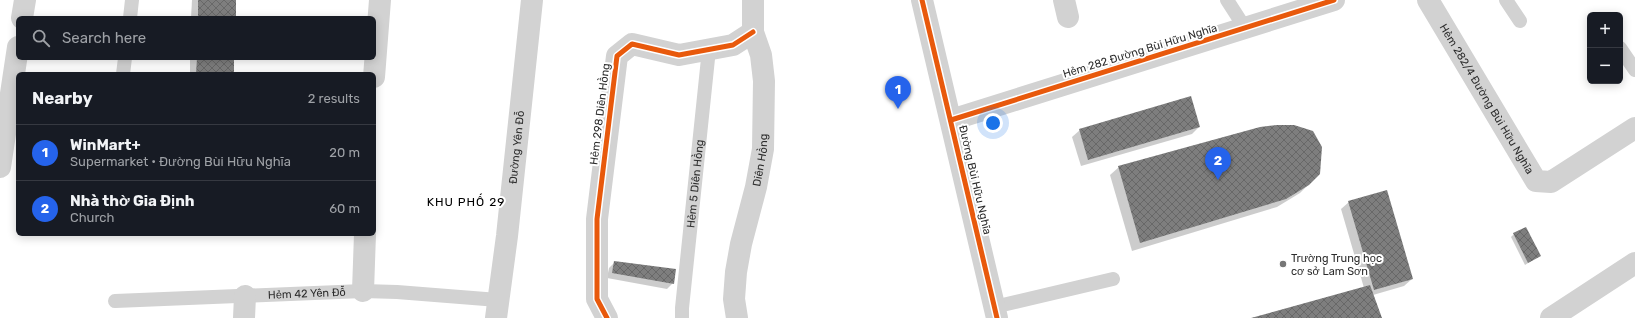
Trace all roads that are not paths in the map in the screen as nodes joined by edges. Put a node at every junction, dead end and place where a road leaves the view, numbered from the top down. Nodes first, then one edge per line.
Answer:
1 (25, 0) edge
2 (132, 0) edge
3 (380, 0) edge
4 (532, 0) edge
5 (753, 0) edge
6 (922, 0) edge
7 (1227, 0) edge
8 (1334, 0) edge
9 (1428, 0) edge
10 (1506, 0) edge
11 (22, 16) edge
12 (130, 16) edge
13 (1520, 21) dead end
14 (1245, 28) junction
15 (753, 32) junction
16 (709, 49) junction
17 (376, 51) edge
18 (1623, 52) edge
19 (16, 60) edge
20 (125, 60) edge
21 (375, 60) edge
22 (1635, 70) edge
23 (123, 72) edge
24 (374, 72) edge
25 (951, 120) junction
26 (1635, 128) edge
27 (0, 167) edge
28 (365, 236) edge
29 (1635, 263) edge
30 (1113, 279) dead end
31 (363, 291) junction
32 (245, 296) junction
33 (115, 301) dead end
34 (497, 309) edge
35 (996, 312) edge
36 (244, 318) edge
37 (607, 318) edge
38 (682, 318) edge
39 (737, 318) edge
40 (1551, 318) edge

1 - 11 street
2 - 12 lane
3 - 17 street
4 - 34 street, Đường Yên Đỗ
5 - 15 street, Diên Hồng
6 - 25 street, Đường Bùi Hữu Nghĩa
7 - 14 lane
8 - 14 street, Hẻm 282 Đường Bùi Hữu Nghĩa
9 - 26 street, Hẻm 282/4 Đường Bùi Hữu Nghĩa
10 - 13 lane
14 - 25 street, Hẻm 282 Đường Bùi Hữu Nghĩa
15 - 16 street, Hẻm 298 Diên Hồng
15 - 39 street, Diên Hồng
16 - 37 street, Hẻm 298 Diên Hồng
16 - 38 lane, Hẻm 5 Diên Hồng
18 - 22 lane
19 - 27 street
20 - 23 lane
21 - 24 street
25 - 35 street, Đường Bùi Hữu Nghĩa
28 - 31 street
29 - 40 street
30 - 35 lane
31 - 32 lane, Hẻm 42 Yên Đỗ
31 - 34 lane, Hẻm 42 Yên Đỗ
32 - 33 lane, Hẻm 42 Yên Đỗ
32 - 36 street

